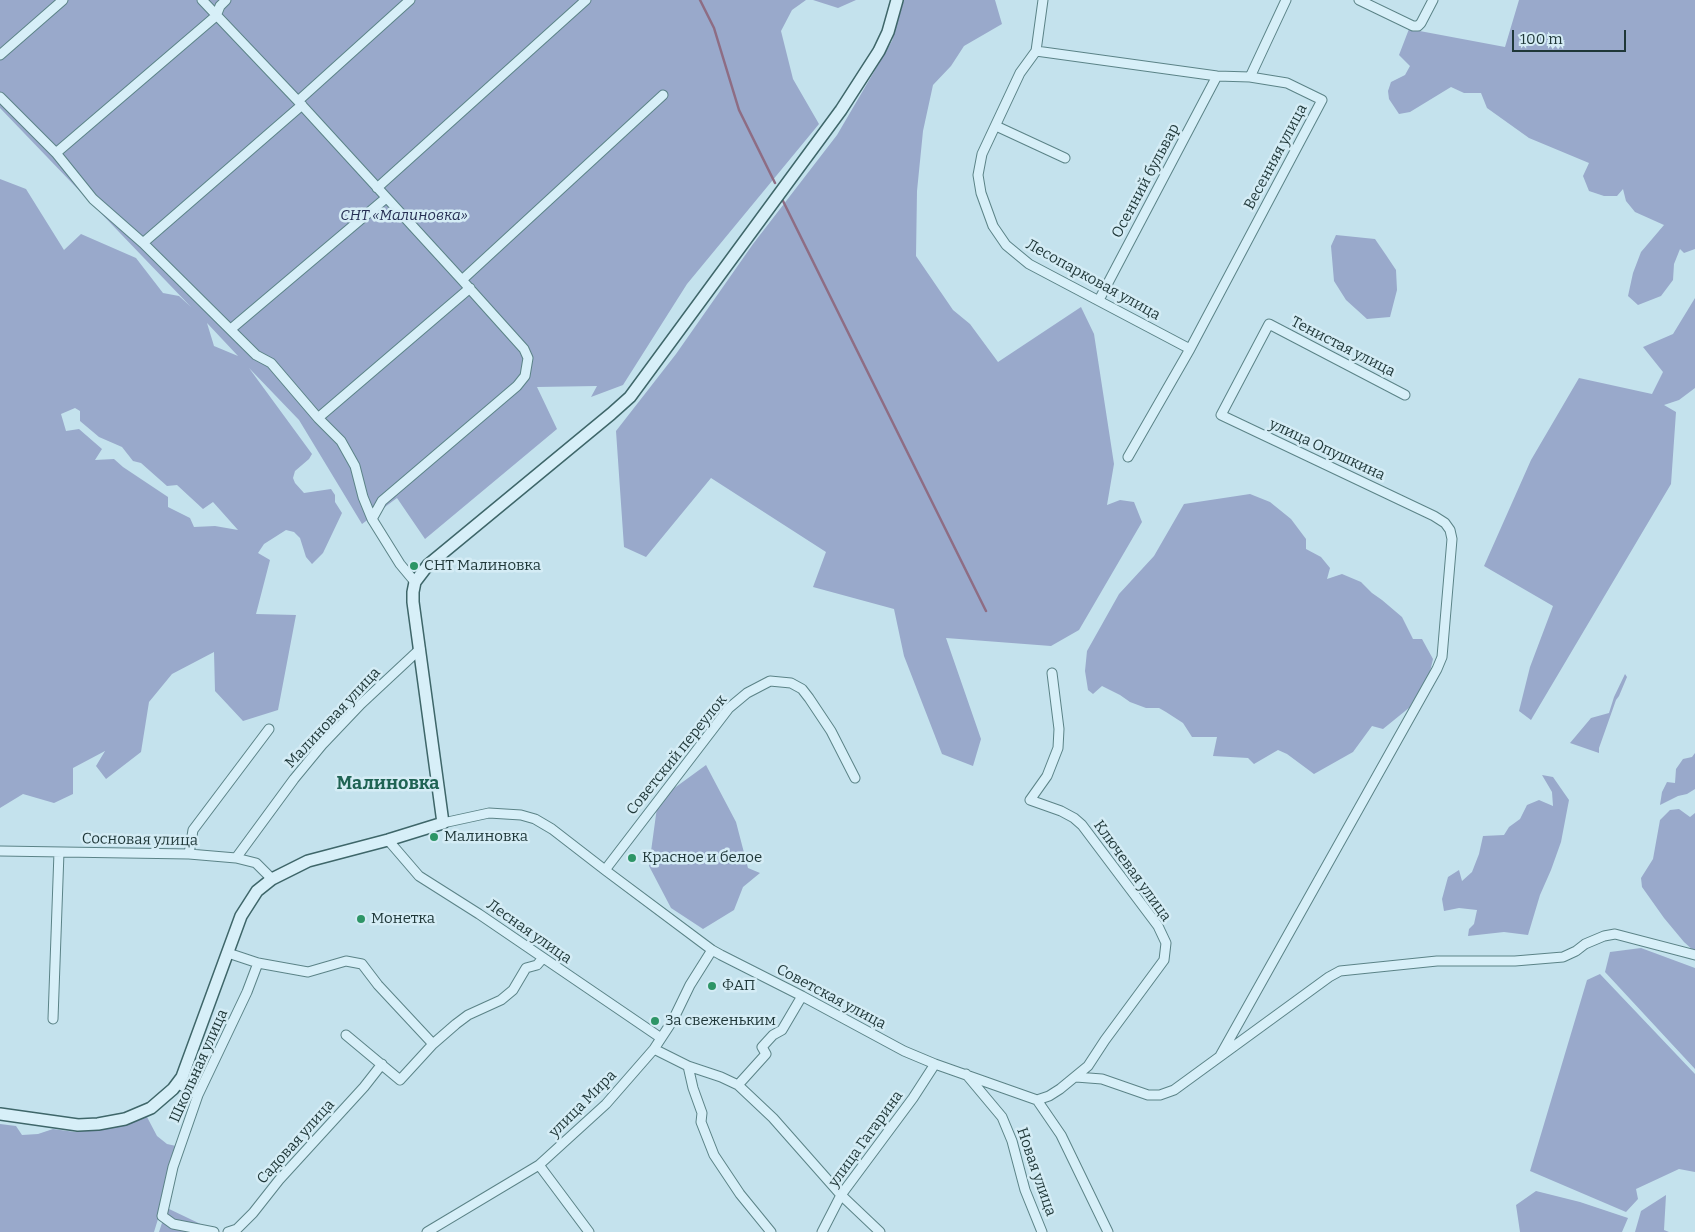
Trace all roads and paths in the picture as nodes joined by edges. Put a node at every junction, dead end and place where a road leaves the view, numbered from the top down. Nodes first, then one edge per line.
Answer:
1 (63, 0) edge
2 (202, 0) edge
3 (226, 0) edge
4 (410, 0) edge
5 (586, 0) edge
6 (897, 0) edge
7 (1043, 0) edge
8 (1286, 0) edge
9 (1360, 0) edge
10 (1433, 0) edge
11 (216, 16) junction
12 (1036, 51) junction
13 (0, 55) edge
14 (1217, 76) junction
15 (1250, 77) junction
16 (663, 96) dead end
17 (0, 97) edge
18 (300, 103) junction
19 (996, 126) junction
20 (56, 154) junction
21 (1065, 158) dead end
22 (377, 188) junction
23 (386, 198) junction
24 (143, 243) junction
25 (462, 280) junction
26 (470, 288) junction
27 (1099, 300) junction
28 (231, 329) junction
29 (1190, 349) junction
30 (1405, 395) dead end
31 (1221, 415) joint
32 (318, 418) junction
33 (1128, 456) dead end
34 (372, 519) junction
35 (416, 582) junction
36 (420, 649) junction
37 (1052, 674) dead end
38 (269, 729) dead end
39 (855, 778) dead end
40 (443, 823) junction
41 (388, 840) junction
42 (0, 852) edge
43 (60, 852) junction
44 (189, 854) junction
45 (236, 858) junction
46 (605, 870) junction
47 (272, 879) junction
48 (712, 950) junction
49 (228, 953) junction
50 (1695, 954) edge
51 (543, 958) junction
52 (258, 963) junction
53 (802, 996) junction
54 (53, 1018) dead end
55 (346, 1035) dead end
56 (661, 1038) junction
57 (433, 1044) junction
58 (654, 1049) junction
59 (1220, 1056) junction
60 (382, 1064) junction
61 (935, 1064) junction
62 (688, 1066) junction
63 (966, 1074) junction
64 (1076, 1077) junction
65 (178, 1083) junction
66 (738, 1085) junction
67 (198, 1094) junction
68 (1037, 1100) junction
69 (0, 1114) edge
70 (539, 1165) junction
71 (841, 1194) junction
72 (214, 1232) edge
73 (228, 1232) edge
74 (427, 1232) edge
75 (589, 1232) edge
76 (771, 1232) edge
77 (822, 1232) edge
78 (880, 1232) edge
79 (1042, 1232) edge
80 (1108, 1232) edge

1 - 13 street
2 - 11 street
3 - 11 street
4 - 18 street
5 - 22 street
6 - 35 street
7 - 12 street, Лесопарковая улица
8 - 15 street
9 - 10 street
11 - 18 street
11 - 20 street
12 - 14 street, Весенняя улица
12 - 19 street, Лесопарковая улица
14 - 15 street, Весенняя улица
14 - 27 street, Осенний бульвар
15 - 29 street, Весенняя улица
16 - 25 street
17 - 20 street
18 - 22 street
18 - 24 street
19 - 21 street
19 - 27 street, Лесопарковая улица
20 - 24 street
22 - 23 street
23 - 25 street
23 - 28 street
24 - 28 street
25 - 26 street
26 - 32 street
26 - 34 street
27 - 29 street, Лесопарковая улица
28 - 32 street
29 - 33 street, Весенняя улица
30 - 31 street, Тенистая улица
31 - 59 street, улица Опушкина
32 - 34 street
34 - 35 street
35 - 36 street
36 - 40 street
36 - 45 street, Малиновая улица
37 - 64 street, Ключевая улица
38 - 44 street
39 - 46 street, Советский переулок
40 - 41 street
40 - 46 street, Советская улица
41 - 47 street
41 - 51 street, Лесная улица
42 - 43 street, Сосновая улица
43 - 44 street, Сосновая улица
43 - 54 street
44 - 45 street, Сосновая улица
45 - 47 street, Сосновая улица
46 - 48 street, Советская улица
47 - 49 street
48 - 53 street, Советская улица
48 - 56 street, улица Мира
49 - 52 street
49 - 65 street
50 - 59 street
51 - 56 street, Лесная улица
51 - 57 street
52 - 57 street
52 - 67 street, Школьная улица
53 - 61 street, Советская улица
53 - 66 street
55 - 60 street
56 - 58 street, улица Мира
57 - 60 street
58 - 62 street
58 - 70 street, улица Мира
59 - 64 street
60 - 73 street, Садовая улица
61 - 63 street, Советская улица
61 - 71 street, улица Гагарина
62 - 66 street
62 - 76 street
63 - 68 street, Советская улица
63 - 79 street, Новая улица
64 - 68 street
65 - 67 street
65 - 69 street
66 - 71 street
67 - 72 street, Школьная улица
68 - 80 street
70 - 74 street, улица Мира
70 - 75 street
71 - 77 street, улица Гагарина
71 - 78 street

